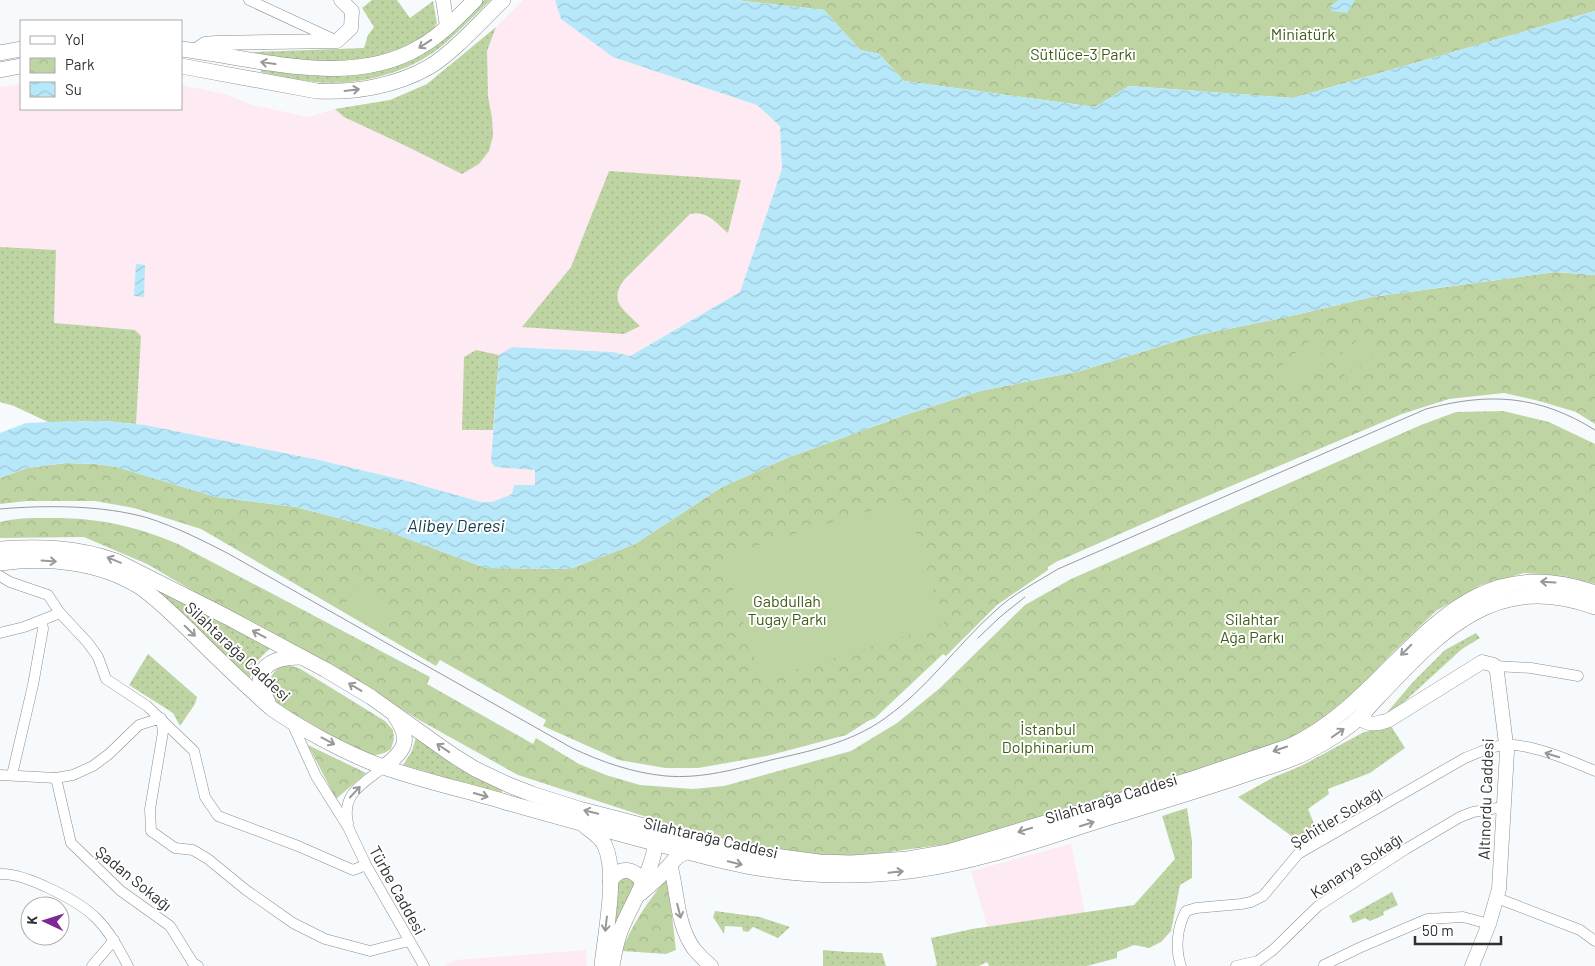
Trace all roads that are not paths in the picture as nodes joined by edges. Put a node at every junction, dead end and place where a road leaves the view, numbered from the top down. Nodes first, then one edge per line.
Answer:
1 (250, 0) edge
2 (341, 0) edge
3 (443, 0) edge
4 (475, 0) edge
5 (503, 0) edge
6 (448, 26) junction
7 (337, 41) junction
8 (20, 50) edge
9 (188, 50) edge
10 (0, 53) edge
11 (20, 66) edge
12 (188, 67) edge
13 (0, 70) edge
14 (0, 549) edge
15 (0, 563) edge
16 (0, 576) edge
17 (1595, 593) edge
18 (1595, 607) edge
19 (60, 613) junction
20 (42, 621) junction
21 (0, 633) edge
22 (302, 657) junction
23 (1495, 666) junction
24 (1578, 676) dead end
25 (271, 708) junction
26 (394, 715) junction
27 (160, 718) junction
28 (1359, 718) junction
29 (291, 721) junction
30 (1507, 745) junction
31 (384, 767) junction
32 (1595, 770) edge
33 (0, 775) edge
34 (12, 775) junction
35 (56, 778) junction
36 (1504, 806) junction
37 (580, 822) junction
38 (348, 827) junction
39 (650, 828) junction
40 (656, 843) junction
41 (688, 851) junction
42 (670, 864) junction
43 (366, 865) junction
44 (0, 874) edge
45 (610, 882) junction
46 (640, 890) junction
47 (1497, 898) junction
48 (1489, 924) junction
49 (114, 940) junction
50 (1595, 940) edge
51 (409, 942) junction
52 (92, 966) edge
53 (128, 966) edge
54 (198, 966) edge
55 (424, 966) edge
56 (602, 966) edge
57 (612, 966) edge
58 (711, 966) edge
59 (1181, 966) edge
60 (1236, 966) edge
61 (1324, 966) edge
62 (1472, 966) edge

1 - 7 street
2 - 7 street
3 - 6 street
4 - 6 main road
12 -> 5 main road
6 -> 9 main road
7 - 9 street
8 - 10 main road
9 - 12 main road
11 - 13 main road
22 -> 14 main road, Silahtarağa Caddesi
15 -> 25 main road, Silahtarağa Caddesi
16 - 19 street
17 -> 39 main road, Silahtarağa Caddesi
18 - 28 main road, Silahtarağa Caddesi
19 - 20 street
19 - 27 street
20 - 21 street
20 - 34 street
22 - 25 main road
26 -> 22 main road, Silahtarağa Caddesi
23 - 24 street
23 - 28 street
23 - 30 street, Altınordu Caddesi
25 - 29 main road, Silahtarağa Caddesi
26 - 31 main road
39 -> 26 main road, Silahtarağa Caddesi
27 - 35 street
27 - 43 street
27 - 51 street
41 -> 28 main road, Silahtarağa Caddesi
29 -> 31 main road, Silahtarağa Caddesi
29 - 38 street, Türbe Caddesi
32 -> 30 street
30 - 36 street, Altınordu Caddesi
30 - 59 street, Şehitler Sokağı
31 -> 37 main road, Silahtarağa Caddesi
38 -> 31 street
33 - 34 street
34 - 35 street
35 - 54 street, Şadan Sokağı
36 - 47 street, Altınordu Caddesi
36 - 60 street, Kanarya Sokağı
37 - 40 main road, Silahtarağa Caddesi
37 - 45 main road
38 - 43 street, Türbe Caddesi
39 - 40 main road
40 - 41 main road, Silahtarağa Caddesi
40 - 46 main road
41 - 42 main road
42 - 46 main road
42 -> 58 street
43 - 51 street, Türbe Caddesi
44 - 49 street
45 - 46 main road
45 -> 56 main road
46 - 57 main road
47 - 48 street, Altınordu Caddesi
47 - 50 street
48 - 61 street
48 - 62 street, Altınordu Caddesi
49 - 52 street
49 - 53 street
51 - 55 street, Türbe Caddesi

